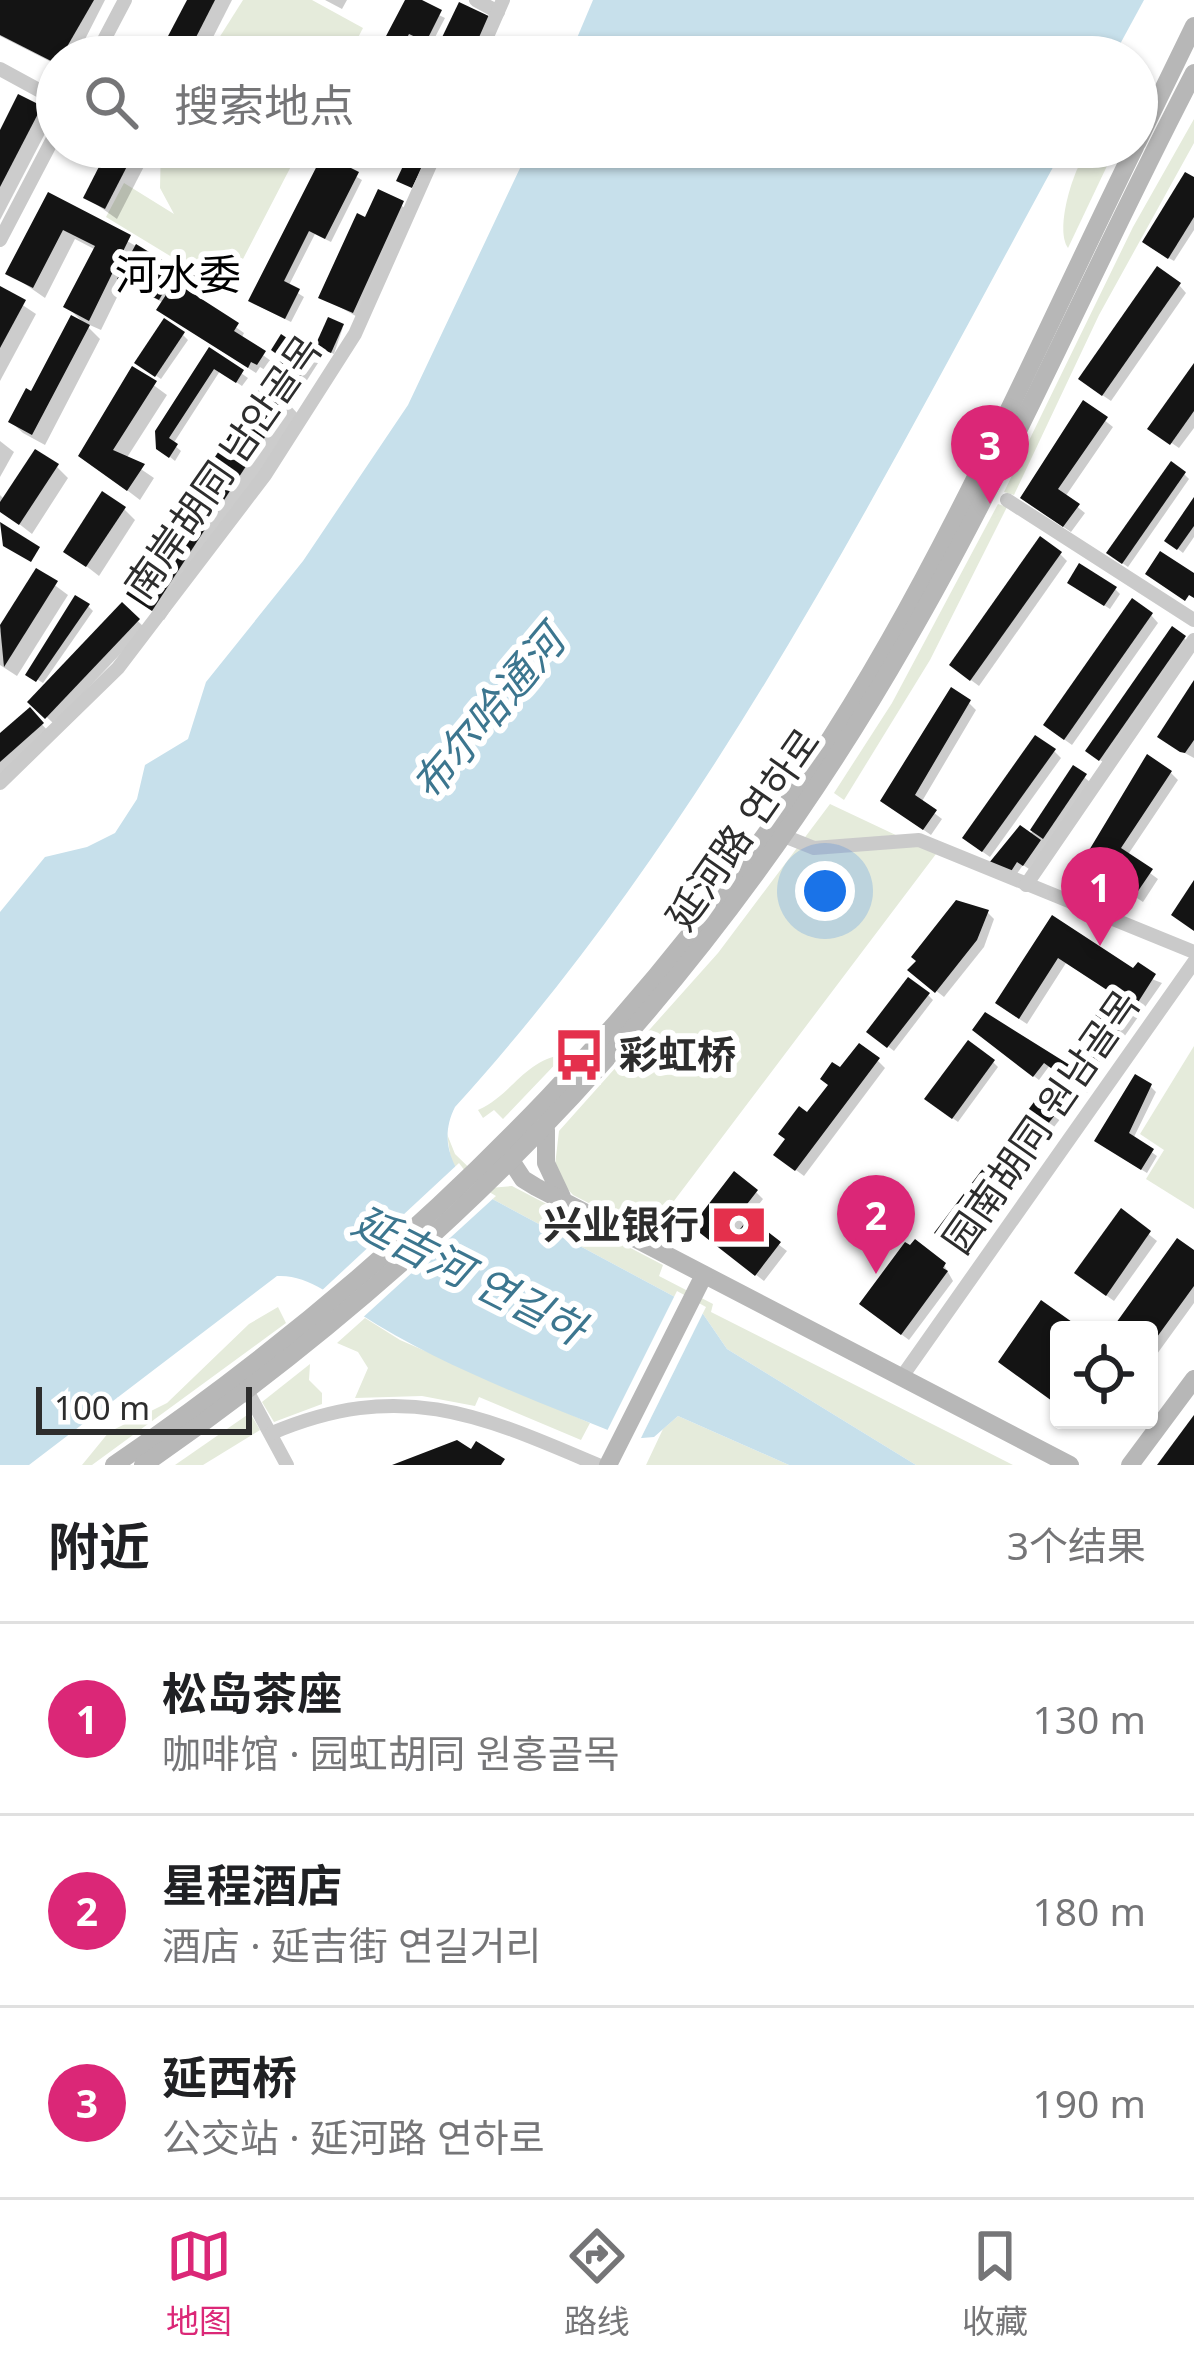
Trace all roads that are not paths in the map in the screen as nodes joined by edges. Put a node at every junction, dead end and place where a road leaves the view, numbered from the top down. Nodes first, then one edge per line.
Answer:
1 (125, 0) edge
2 (476, 0) edge
3 (501, 6) edge
4 (1194, 26) edge
5 (106, 36) edge
6 (487, 36) edge
7 (0, 69) edge
8 (1194, 74) edge
9 (36, 89) edge
10 (1158, 100) edge
11 (1158, 146) edge
12 (37, 168) edge
13 (429, 168) edge
14 (1125, 168) edge
15 (1147, 168) edge
16 (0, 240) edge
17 (1007, 500) dead end
18 (1194, 620) edge
19 (1194, 640) edge
20 (0, 783) edge
21 (784, 836) junction
22 (1026, 885) junction
23 (1194, 952) edge
24 (1194, 962) edge
25 (546, 1130) junction
26 (502, 1158) junction
27 (562, 1197) junction
28 (701, 1280) junction
29 (901, 1378) junction
30 (1194, 1378) edge
31 (243, 1384) junction
32 (272, 1433) junction
33 (612, 1457) edge
34 (114, 1465) edge
35 (143, 1465) edge
36 (287, 1465) edge
37 (598, 1465) edge
38 (1070, 1465) edge
39 (1130, 1465) edge

1 - 5 street
2 - 3 street
3 - 6 street
4 - 10 main road, 延河路 연하로
7 - 9 street
8 - 11 main road, 延河路 연하로
12 - 16 street
13 - 20 street, 南岸胡同 남안골목
14 - 26 main road, 延河路 연하로
15 - 21 main road, 延河路 연하로
17 - 18 street
19 - 22 street
21 - 22 street
21 - 25 main road, 延河路 연하로
22 - 23 street
24 - 29 street, 园南胡同 원남골목
25 - 26 main road, 延河路 연하로
25 - 27 main road
26 - 27 main road
26 - 31 main road, 延河路 연하로
27 - 28 main road
28 - 29 main road
28 - 33 main road
29 - 38 main road
30 - 39 main road
31 - 32 street
31 - 34 main road, 延河路 연하로
31 - 35 main road, 延河路 연하로
32 - 36 street
32 - 37 street

